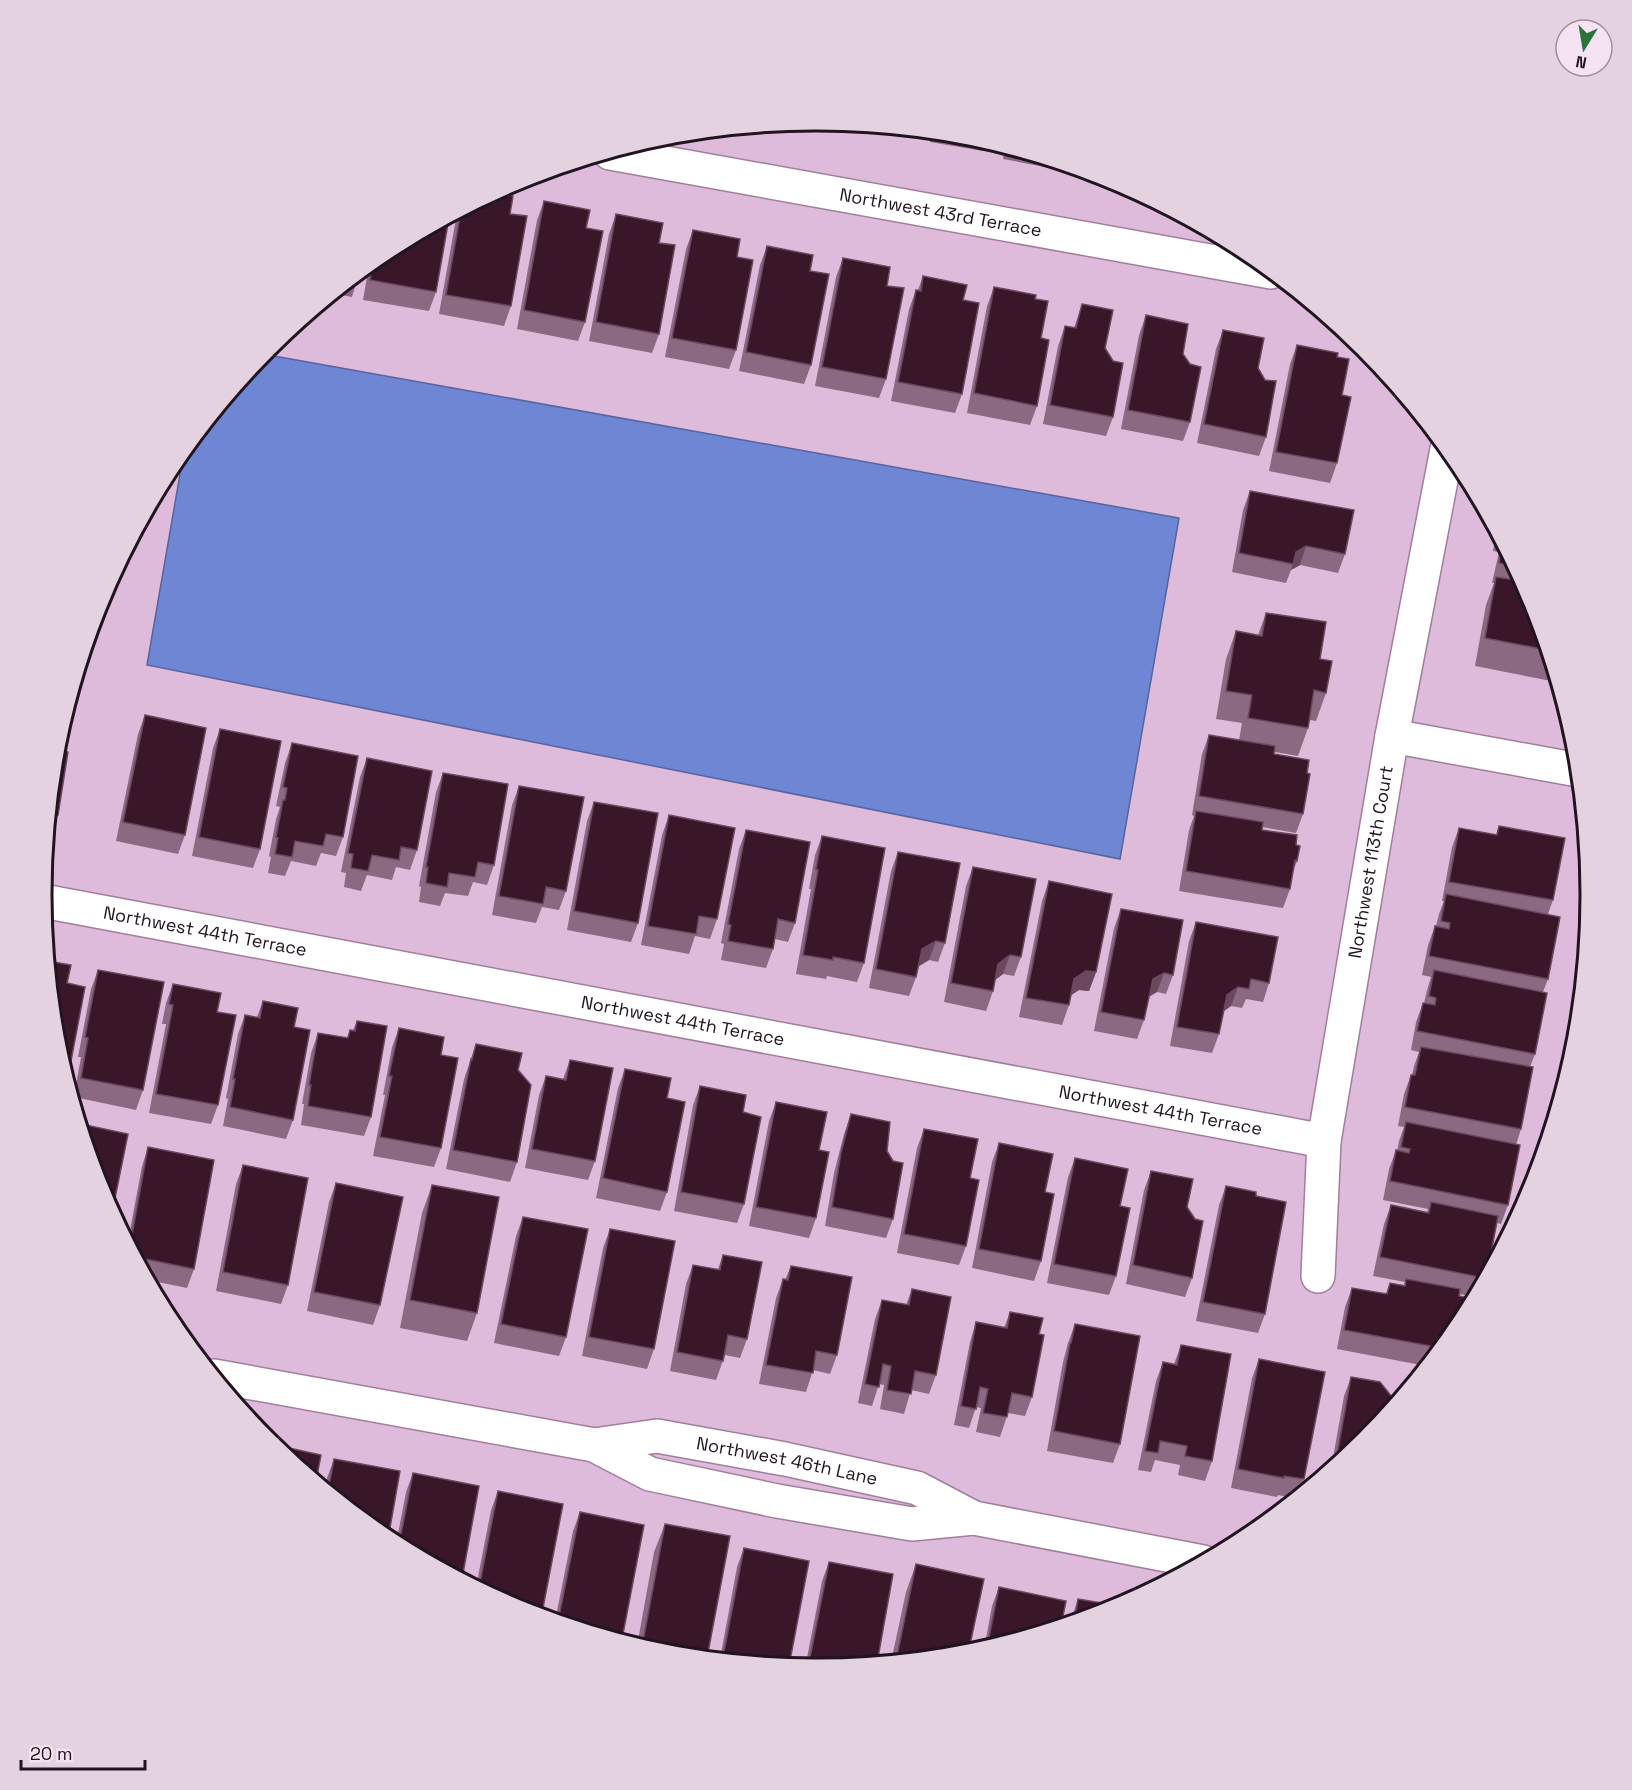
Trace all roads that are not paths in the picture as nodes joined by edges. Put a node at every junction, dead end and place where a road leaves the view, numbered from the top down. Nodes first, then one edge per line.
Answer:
1 (626, 156) edge
2 (1252, 269) edge
3 (1445, 462) edge
4 (1392, 736) junction
5 (1569, 768) edge
6 (52, 903) edge
7 (1324, 1141) junction
8 (1318, 1276) dead end
9 (225, 1378) edge
10 (594, 1445) junction
11 (740, 1451) junction
12 (843, 1472) junction
13 (733, 1491) junction
14 (836, 1510) junction
15 (974, 1518) junction
16 (1191, 1560) edge

1 - 2 street, Northwest 43rd Terrace
3 - 4 street, Northwest 113th Court
4 - 5 street
4 - 7 street, Northwest 113th Court
6 - 7 street, Northwest 44th Terrace
7 - 8 street, Northwest 113th Court
9 - 10 street, Northwest 46th Lane
10 - 11 street, Northwest 46th Lane
10 - 13 street, Northwest 46th Lane
11 - 12 street, Northwest 46th Lane
11 - 13 street
12 - 14 street
12 - 15 street, Northwest 46th Lane
13 - 14 street, Northwest 46th Lane
14 - 15 street, Northwest 46th Lane
15 - 16 street, Northwest 46th Lane

